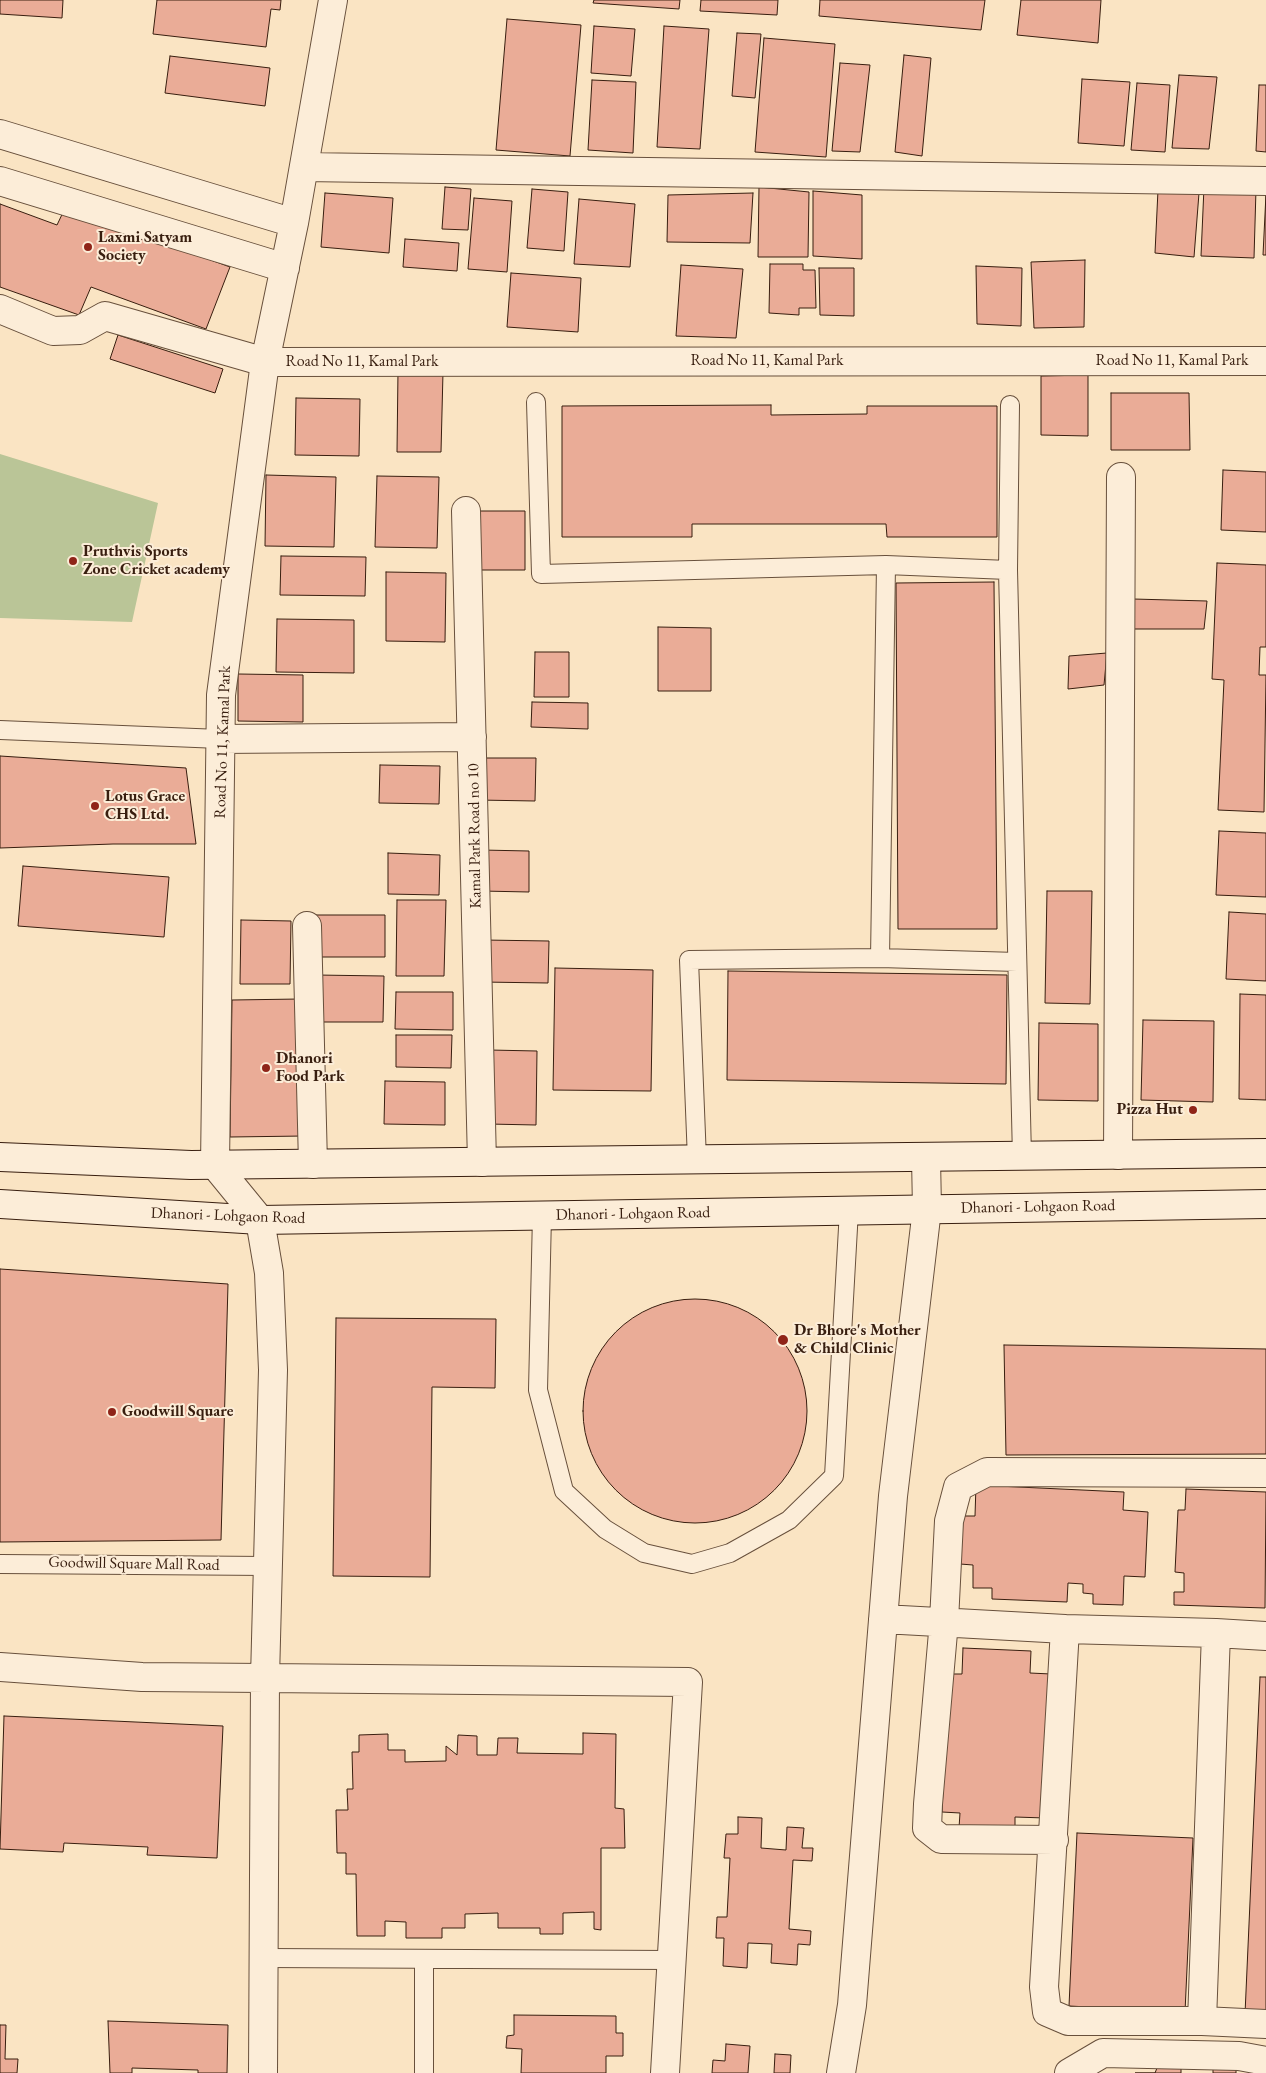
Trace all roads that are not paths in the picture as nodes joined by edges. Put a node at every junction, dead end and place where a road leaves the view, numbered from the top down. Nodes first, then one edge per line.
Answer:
1 (333, 0) edge
2 (0, 134) edge
3 (304, 167) junction
4 (0, 181) edge
5 (1266, 181) edge
6 (294, 223) junction
7 (285, 268) junction
8 (0, 309) edge
9 (1266, 361) edge
10 (265, 362) junction
11 (536, 402) dead end
12 (1010, 405) dead end
13 (1121, 477) dead end
14 (466, 511) dead end
15 (886, 566) junction
16 (1008, 570) junction
17 (0, 730) edge
18 (472, 737) junction
19 (220, 739) junction
20 (307, 926) dead end
21 (880, 958) junction
22 (1017, 962) junction
23 (1266, 1153) edge
24 (1118, 1155) junction
25 (0, 1156) edge
26 (1022, 1157) junction
27 (926, 1158) junction
28 (697, 1160) junction
29 (482, 1162) junction
30 (313, 1164) junction
31 (216, 1165) junction
32 (0, 1204) edge
33 (1266, 1204) edge
34 (927, 1209) junction
35 (850, 1210) junction
36 (542, 1215) junction
37 (260, 1220) junction
38 (1266, 1473) edge
39 (0, 1564) edge
40 (268, 1566) junction
41 (883, 1619) junction
42 (944, 1621) junction
43 (1066, 1629) junction
44 (1216, 1634) junction
45 (1266, 1636) edge
46 (0, 1667) edge
47 (265, 1678) junction
48 (1054, 1840) junction
49 (265, 1958) junction
50 (424, 1960) junction
51 (672, 1960) junction
52 (1202, 2021) junction
53 (1266, 2024) edge
54 (1266, 2061) edge
55 (263, 2073) edge
56 (424, 2073) edge
57 (665, 2073) edge
58 (842, 2073) edge
59 (1069, 2073) edge

1 - 3 street
2 - 6 street
3 - 5 street
3 - 6 street
4 - 7 street
6 - 7 street
7 - 10 street
8 - 10 street
9 - 10 street, Road No 11, Kamal Park
10 - 19 street, Road No 11, Kamal Park
11 - 15 lane
12 - 16 lane
13 - 24 street
14 - 18 street, Kamal Park Road no 10
15 - 16 lane
15 - 21 lane
16 - 22 lane
17 - 19 lane
18 - 19 street
18 - 29 street, Kamal Park Road no 10
19 - 31 street, Road No 11, Kamal Park
20 - 30 street
21 - 22 lane
21 - 28 lane
22 - 26 lane
23 - 24 street
24 - 26 street
25 - 31 street
26 - 27 street
27 - 28 street
27 - 34 street
28 - 29 street
29 - 30 street
30 - 31 street
31 - 37 street
32 - 37 street, Dhanori - Lohgaon Road
33 - 34 street, Dhanori - Lohgaon Road
34 - 35 street, Dhanori - Lohgaon Road
34 - 41 street
35 - 36 street, Dhanori - Lohgaon Road
35 - 36 lane
36 - 37 street, Dhanori - Lohgaon Road
37 - 40 street
38 - 42 street
39 - 40 lane, Goodwill Square Mall Road
40 - 47 street
41 - 42 street
41 - 58 street
42 - 43 street
42 - 48 street
43 - 44 street
43 - 48 street
44 - 45 street
44 - 52 street
46 - 47 street
47 - 49 street
47 - 51 street
48 - 52 street
49 - 50 lane
49 - 55 street
50 - 51 lane
50 - 56 lane
51 - 57 street
52 - 53 street
54 - 59 street

